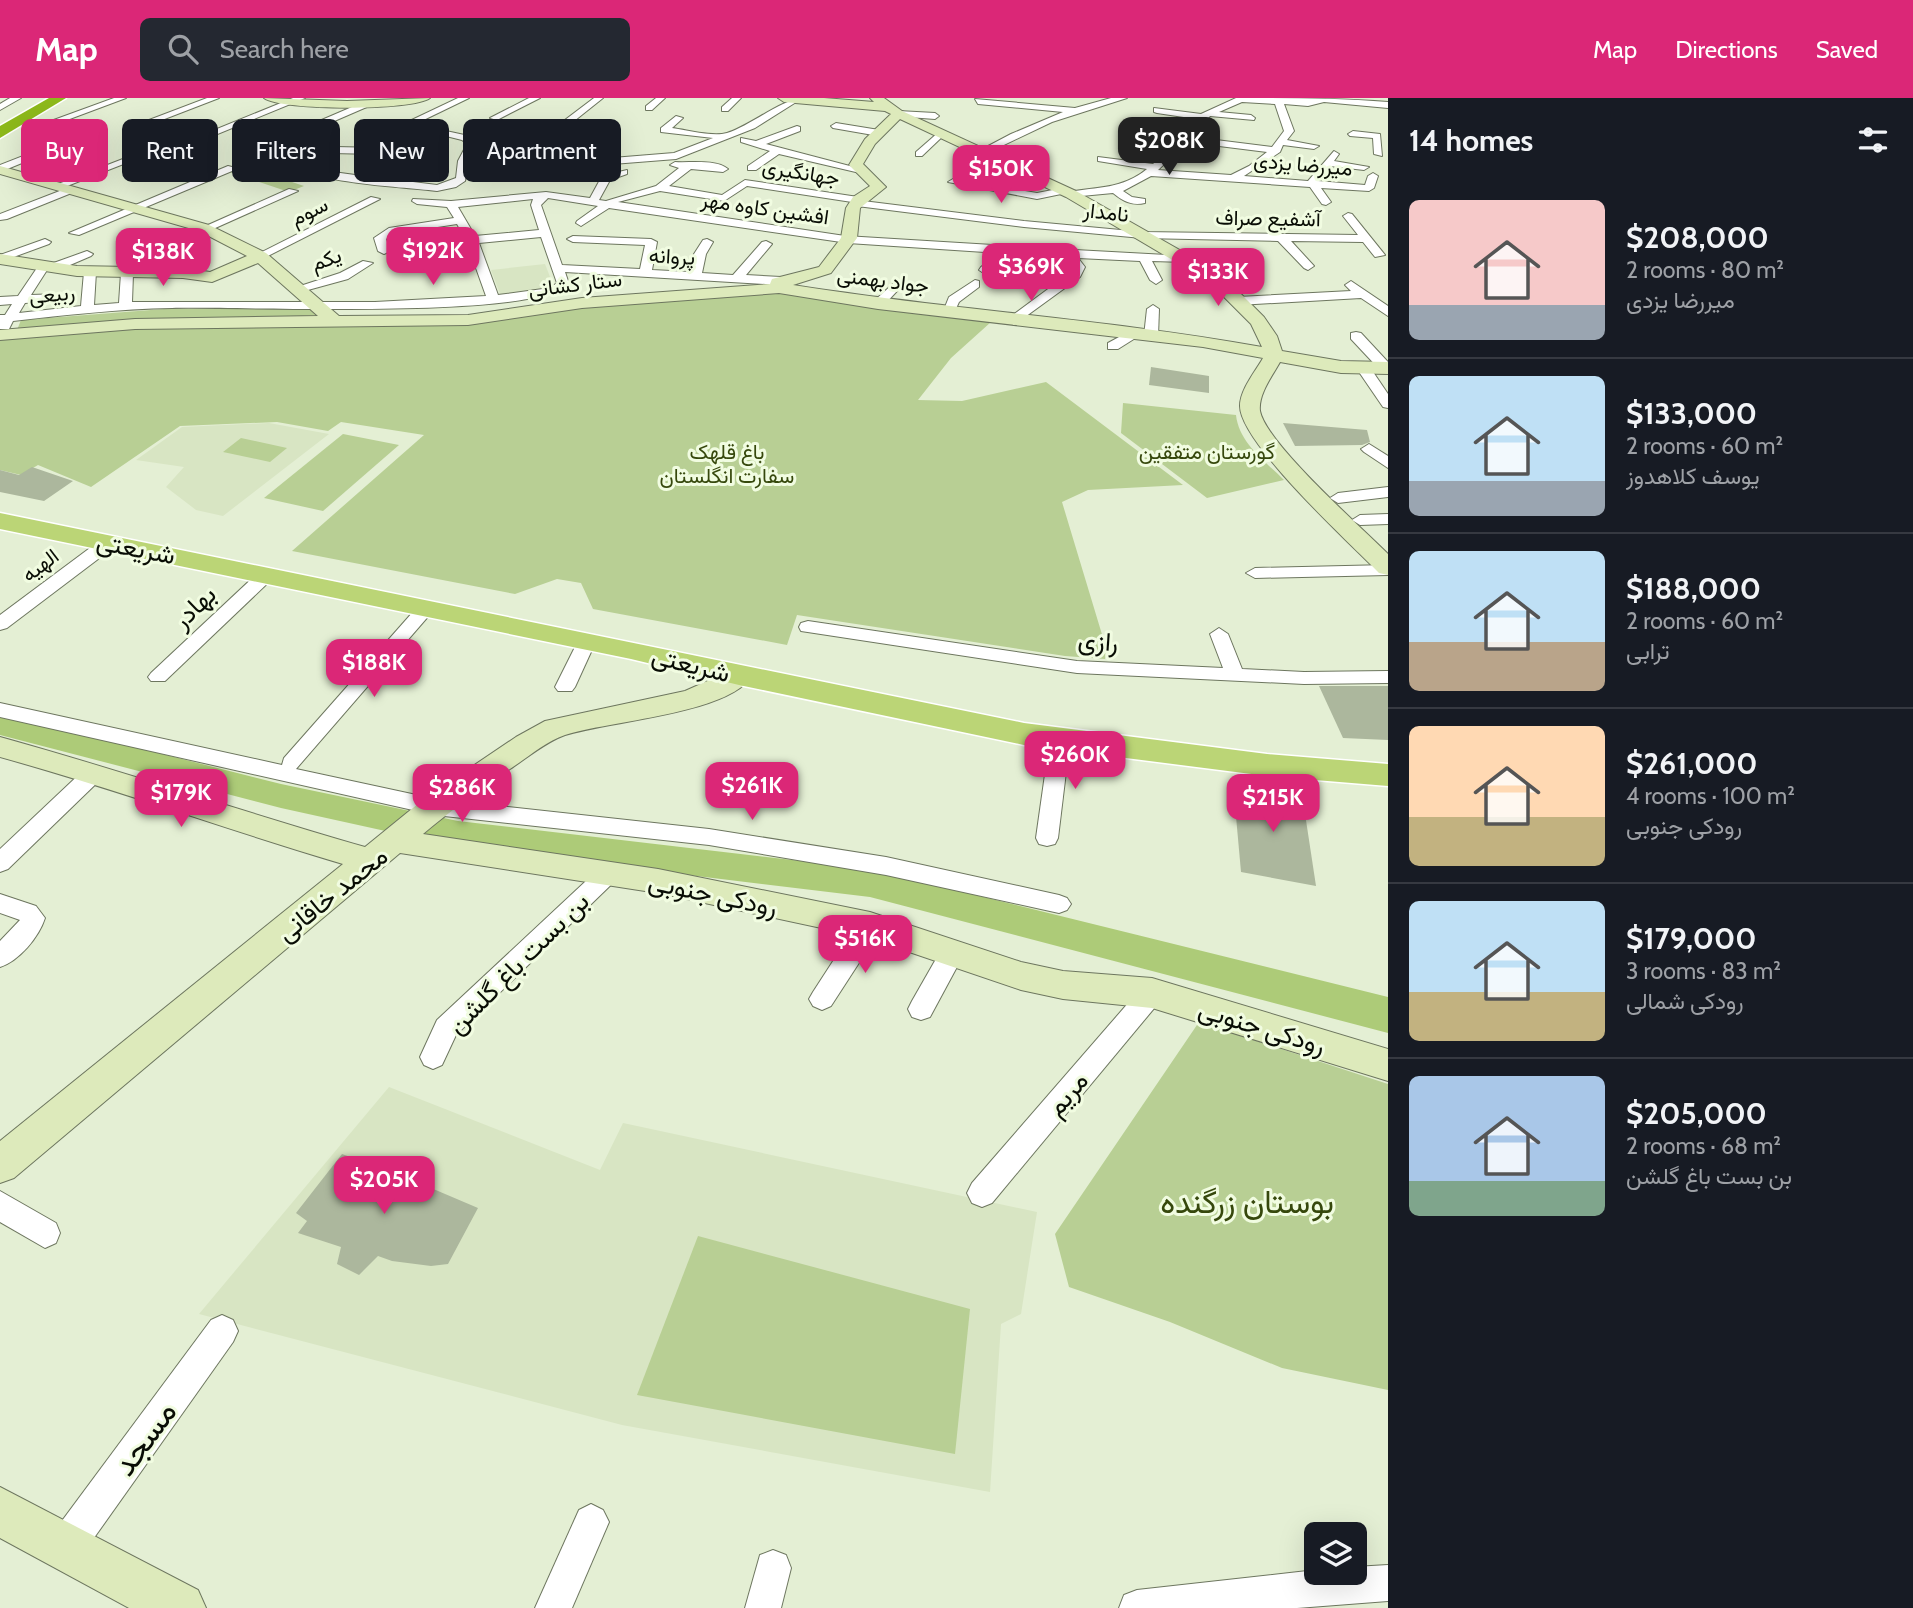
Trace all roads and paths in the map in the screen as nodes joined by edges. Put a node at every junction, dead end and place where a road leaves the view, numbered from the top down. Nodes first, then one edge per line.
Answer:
1 (17, 98) edge
2 (39, 98) edge
3 (58, 98) edge
4 (122, 98) edge
5 (215, 98) edge
6 (270, 98) edge
7 (424, 98) edge
8 (465, 98) edge
9 (536, 98) edge
10 (599, 98) edge
11 (661, 98) edge
12 (737, 98) edge
13 (1118, 98) edge
14 (790, 99) edge
15 (1242, 99) edge
16 (296, 100) edge
17 (1079, 100) dead end
18 (978, 101) dead end
19 (1279, 102) junction
20 (1097, 103) junction
21 (366, 104) junction
22 (1388, 105) edge
23 (886, 106) edge
24 (0, 107) edge
25 (649, 108) dead end
26 (725, 109) dead end
27 (1336, 109) dead end
28 (1076, 110) junction
29 (1157, 110) dead end
30 (1206, 111) junction
31 (1100, 114) dead end
32 (1388, 114) edge
33 (935, 116) dead end
34 (494, 118) dead end
35 (679, 118) dead end
36 (1251, 118) dead end
37 (62, 119) edge
38 (158, 119) edge
39 (331, 119) edge
40 (419, 119) edge
41 (572, 119) edge
42 (0, 120) edge
43 (1150, 124) dead end
44 (836, 127) dead end
45 (797, 128) dead end
46 (218, 130) edge
47 (1021, 131) junction
48 (1142, 132) junction
49 (0, 133) edge
50 (879, 133) junction
51 (940, 134) junction
52 (1353, 134) dead end
53 (1044, 136) dead end
54 (1377, 136) junction
55 (727, 137) junction
56 (1388, 138) edge
57 (1185, 139) junction
58 (744, 140) dead end
59 (1132, 142) dead end
60 (756, 144) junction
61 (1279, 146) junction
62 (1314, 146) dead end
63 (639, 150) dead end
64 (778, 150) junction
65 (813, 150) dead end
66 (837, 153) dead end
67 (980, 153) junction
68 (919, 154) dead end
69 (1158, 154) dead end
70 (1379, 154) dead end
71 (1170, 156) junction
72 (1101, 159) dead end
73 (621, 160) edge
74 (630, 160) junction
75 (463, 161) edge
76 (857, 161) junction
77 (21, 164) edge
78 (122, 164) edge
79 (689, 164) junction
80 (646, 168) dead end
81 (228, 169) dead end
82 (723, 169) joint
83 (1154, 171) junction
84 (2, 172) edge
85 (623, 172) dead end
86 (749, 176) junction
87 (713, 177) dead end
88 (1229, 178) junction
89 (387, 182) edge
90 (550, 182) edge
91 (953, 182) dead end
92 (1312, 183) junction
93 (549, 185) junction
94 (702, 186) dead end
95 (446, 187) junction
96 (64, 188) junction
97 (660, 188) junction
98 (1115, 190) junction
99 (293, 191) dead end
100 (817, 191) junction
101 (1251, 191) dead end
102 (692, 194) junction
103 (1069, 195) junction
104 (375, 199) dead end
105 (570, 199) junction
106 (410, 200) dead end
107 (857, 201) junction
108 (1141, 201) dead end
109 (451, 202) junction
110 (1326, 202) dead end
111 (600, 203) junction
112 (975, 204) dead end
113 (805, 205) dead end
114 (133, 207) junction
115 (433, 213) dead end
116 (959, 216) junction
117 (1348, 216) dead end
118 (3, 217) dead end
119 (673, 217) junction
120 (761, 217) dead end
121 (514, 218) junction
122 (459, 221) junction
123 (1024, 224) junction
124 (751, 225) junction
125 (421, 226) junction
126 (204, 228) junction
127 (1094, 230) junction
128 (577, 232) junction
129 (75, 233) dead end
130 (545, 233) junction
131 (1142, 235) junction
132 (1281, 237) junction
133 (849, 239) junction
134 (1365, 239) junction
135 (472, 240) junction
136 (45, 242) dead end
137 (706, 242) dead end
138 (766, 244) dead end
139 (1013, 250) junction
140 (384, 251) dead end
141 (87, 254) dead end
142 (1064, 254) junction
143 (555, 255) junction
144 (1379, 255) dead end
145 (260, 256) junction
146 (1145, 258) junction
147 (0, 259) edge
148 (1185, 259) junction
149 (367, 263) dead end
150 (1308, 266) dead end
151 (47, 267) junction
152 (560, 268) junction
153 (985, 270) dead end
154 (90, 272) junction
155 (127, 273) junction
156 (645, 273) junction
157 (695, 276) junction
158 (736, 279) junction
159 (1343, 279) dead end
160 (1156, 280) dead end
161 (11, 284) dead end
162 (975, 284) dead end
163 (780, 285) junction
164 (894, 287) dead end
165 (297, 289) junction
166 (56, 292) dead end
167 (25, 294) junction
168 (1362, 294) junction
169 (1244, 300) junction
170 (0, 301) edge
171 (494, 301) junction
172 (878, 304) junction
173 (317, 306) junction
174 (125, 307) junction
175 (1153, 309) dead end
176 (87, 310) junction
177 (949, 312) junction
178 (1388, 312) edge
179 (5, 318) edge
180 (334, 321) junction
181 (1014, 321) junction
182 (0, 333) edge
183 (1132, 334) junction
184 (1151, 336) junction
185 (1356, 336) dead end
186 (1113, 346) dead end
187 (1280, 357) junction
188 (1387, 368) edge
189 (1364, 369) junction
190 (1388, 404) edge
191 (1369, 449) dead end
192 (1388, 463) edge
193 (1388, 492) edge
194 (1338, 498) junction
195 (0, 505) edge
196 (1388, 519) edge
197 (1360, 520) junction
198 (0, 521) edge
199 (108, 543) junction
200 (1388, 550) edge
201 (1388, 569) edge
202 (1255, 573) dead end
203 (266, 575) junction
204 (426, 608) junction
205 (0, 624) edge
206 (808, 627) dead end
207 (1219, 634) dead end
208 (587, 641) junction
209 (748, 668) junction
210 (1235, 675) junction
211 (158, 677) dead end
212 (1388, 677) edge
213 (565, 687) dead end
214 (0, 710) edge
215 (1060, 739) junction
216 (0, 747) edge
217 (1388, 756) edge
218 (291, 763) dead end
219 (94, 773) junction
220 (1388, 775) edge
221 (435, 807) junction
222 (1047, 838) dead end
223 (384, 851) junction
224 (0, 863) edge
225 (609, 873) junction
226 (0, 904) edge
227 (1059, 904) dead end
228 (870, 925) junction
229 (953, 952) junction
230 (0, 957) edge
231 (1152, 993) junction
232 (822, 999) dead end
233 (921, 1009) dead end
234 (433, 1056) dead end
235 (1388, 1065) edge
236 (0, 1165) edge
237 (982, 1193) dead end
238 (0, 1205) edge
239 (45, 1233) dead end
240 (222, 1331) dead end
241 (0, 1511) edge
242 (590, 1522) dead end
243 (66, 1546) junction
244 (774, 1568) dead end
245 (1388, 1583) edge
246 (180, 1608) edge
247 (553, 1608) edge
248 (763, 1608) edge
249 (1137, 1608) edge

1 - 24 street
2 - 42 highway
3 - 49 highway
4 - 37 street
5 - 38 street
6 - 16 street
7 - 21 street
8 - 40 street
9 - 34 street
10 - 41 street
11 - 25 street
12 - 26 street
13 - 20 street
14 - 23 street
14 - 55 street
15 - 19 street
15 - 30 street
16 - 21 street
16 - 46 street
17 - 20 street
18 - 28 street
19 - 22 street
19 - 61 street
20 - 28 street
21 - 39 street
23 - 33 street
23 - 50 street
23 - 51 street
27 - 32 street
28 - 31 street
28 - 47 street
29 - 30 street
30 - 36 street
30 - 57 street
35 - 55 street
43 - 48 street
44 - 50 street
45 - 60 street
47 - 53 street
47 - 67 street
48 - 57 street
48 - 59 street
50 - 76 street
51 - 67 street
51 - 68 street
52 - 54 street
54 - 56 street
54 - 70 street
55 - 74 street
57 - 61 street
57 - 71 street
58 - 60 street
60 - 64 street
61 - 62 street
61 - 88 street
63 - 74 street
64 - 76 street
64 - 86 street
65 - 66 street
67 - 103 street
69 - 71 street
71 - 83 street
72 - 83 street
73 - 74 street
75 - 95 street
76 - 107 street
77 - 84 street
78 - 96 street
79 - 80 street
79 - 82 street
79 - 97 street
81 - 114 street
82 - 87 street
83 - 88 street, میررضا یزدی
83 - 98 street
84 - 96 street
85 - 111 street
86 - 100 street, جهانگیری
86 - 102 street, جهانگیری
88 - 92 street, میررضا یزدی
88 - 101 street
89 - 95 street
90 - 93 street
91 - 103 street
92 - 92 street, میررضا یزدی
92 - 110 street
93 - 105 street, افشین کاوه مهر
93 - 121 street, افشین کاوه مهر
93 - 130 street
94 - 102 street
95 - 109 street
96 - 114 street
96 - 118 street
97 - 102 street, جهانگیری
97 - 111 street
98 - 103 street
98 - 108 street
99 - 126 street
100 - 107 street, جهانگیری
100 - 113 street
102 - 119 street
103 - 127 street
103 - 131 street
104 - 145 street, سوم
105 - 111 street, افشین کاوه مهر
105 - 128 street
106 - 109 street
107 - 116 street, نامدار
107 - 133 street
109 - 121 street
109 - 122 street
111 - 119 street, افشین کاوه مهر
111 - 128 street
112 - 116 street
114 - 126 street
114 - 129 street
115 - 125 street
116 - 123 street, نامدار
117 - 134 street, آشفیع صراف
119 - 124 street, افشین کاوه مهر
120 - 124 street
121 - 130 street
121 - 135 street
122 - 125 street
122 - 135 street
123 - 127 street, نامدار
123 - 139 street
124 - 133 street, افشین کاوه مهر
125 - 140 street
126 - 145 street
126 - 155 street
127 - 131 street, نامدار
128 - 143 street
128 - 156 street
130 - 143 street
131 - 132 street, آشفیع صراف
131 - 148 street
132 - 134 street, آشفیع صراف
132 - 150 street
133 - 139 street, افشین کاوه مهر
133 - 163 street
134 - 144 street
135 - 171 street
136 - 147 street
137 - 157 street
138 - 158 street
139 - 142 street, افشین کاوه مهر
139 - 153 street
141 - 151 street
142 - 146 street, افشین کاوه مهر
142 - 181 street
143 - 152 street
145 - 155 street
145 - 165 street
146 - 148 street, افشین کاوه مهر
146 - 160 street
147 - 151 street
148 - 169 street
149 - 165 street, یکم
151 - 154 street
151 - 167 street
152 - 156 street, پروانه
152 - 171 street
154 - 155 street
154 - 176 street
155 - 174 street
156 - 157 street, پروانه
157 - 158 street, پروانه
158 - 163 street, پروانه
159 - 168 street
161 - 167 street
162 - 177 street
163 - 172 street, جواد بهمنی
163 - 180 street, ستار کشانی
164 - 172 street
165 - 173 street
166 - 167 street
167 - 170 street
167 - 179 street
168 - 169 street
168 - 178 street
169 - 187 street
171 - 173 street, ربیعی
172 - 177 street, جواد بهمنی
173 - 174 street, ربیعی
173 - 180 street
174 - 176 street, ربیعی
175 - 184 street
176 - 179 street, ربیعی
177 - 181 street, جواد بهمنی
179 - 182 street
180 - 182 street, ستار کشانی
181 - 183 street, جواد بهمنی
183 - 184 street, جواد بهمنی
183 - 186 street
184 - 187 street, جواد بهمنی
185 - 188 street
187 - 189 street, جواد بهمنی
187 - 194 street
187 - 201 street
188 - 189 street, جواد بهمنی
189 - 190 street
191 - 192 street
193 - 194 street
194 - 197 street
195 - 209 main road, شریعتی
196 - 197 street
197 - 200 street
198 - 199 main road, شریعتی
199 - 203 main road, شریعتی
199 - 205 street, الهیه
201 - 202 street
203 - 204 main road, شریعتی
203 - 211 street, بهادر
204 - 208 main road, شریعتی
204 - 218 street
206 - 210 street, رازی
207 - 210 street
208 - 209 main road, شریعتی
208 - 213 street
209 - 215 main road, شریعتی
209 - 217 main road, شریعتی
209 - 221 street, محمد خاقانی
210 - 212 street, رازی
214 - 221 street, رودکی جنوبی
215 - 220 main road, شریعتی
215 - 222 street
216 - 219 street, رودکی جنوبی
219 - 223 street, رودکی جنوبی
219 - 224 street
221 - 223 street, محمد خاقانی
221 - 227 street, رودکی جنوبی
223 - 225 street, رودکی جنوبی
223 - 236 street, محمد خاقانی
225 - 228 street, رودکی جنوبی
225 - 234 street, بن بست باغ گلشن
226 - 230 street
228 - 229 street, رودکی جنوبی
228 - 232 street
229 - 231 street, رودکی جنوبی
229 - 233 street
231 - 235 street, رودکی جنوبی
231 - 237 street, مریم
238 - 239 street
240 - 243 street, مسجد
241 - 243 street
242 - 247 street
243 - 246 street
244 - 248 street
245 - 249 street

